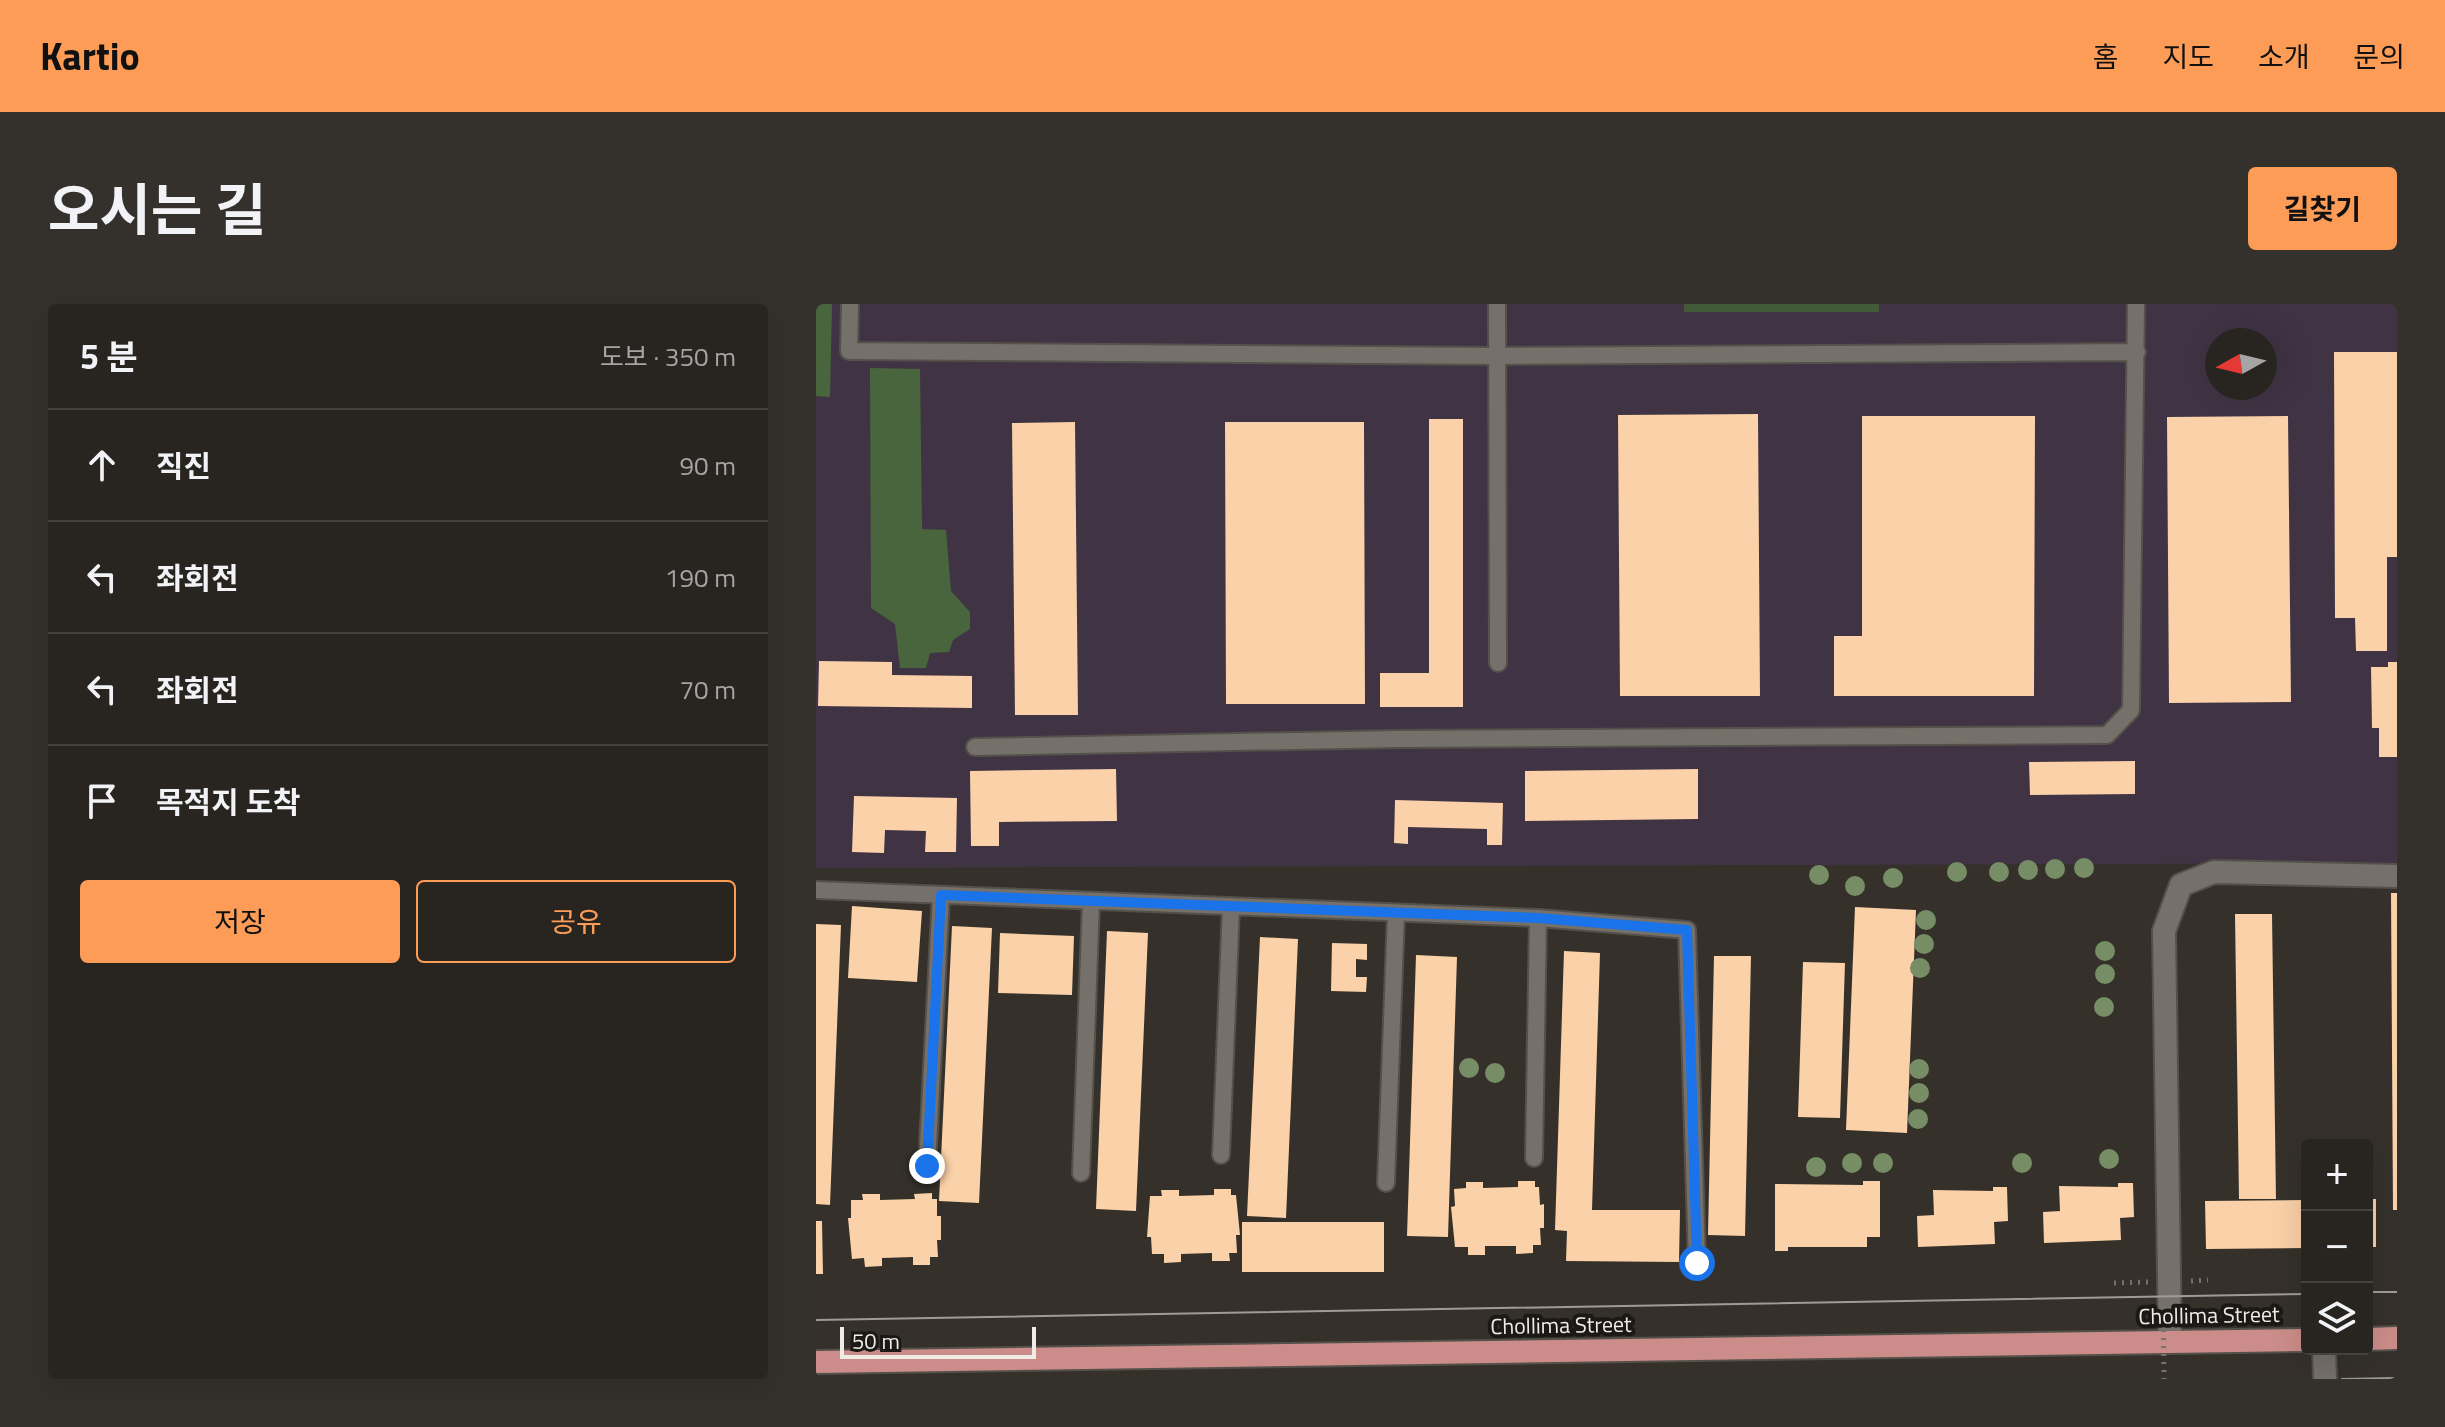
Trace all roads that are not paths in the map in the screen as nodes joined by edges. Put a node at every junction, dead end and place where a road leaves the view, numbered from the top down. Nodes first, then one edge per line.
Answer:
1 (850, 304) edge
2 (1497, 304) edge
3 (2136, 304) edge
4 (2137, 352) junction
5 (1497, 356) junction
6 (1498, 663) dead end
7 (975, 747) dead end
8 (2397, 876) edge
9 (816, 890) edge
10 (941, 895) junction
11 (1091, 901) junction
12 (1231, 906) junction
13 (1396, 913) junction
14 (1538, 918) junction
15 (1221, 1155) dead end
16 (1534, 1158) dead end
17 (927, 1166) dead end
18 (1081, 1173) dead end
19 (1386, 1183) dead end
20 (1697, 1263) dead end
21 (2397, 1338) edge
22 (2373, 1339) edge
23 (2301, 1340) edge
24 (2170, 1342) junction
25 (2324, 1355) edge
26 (816, 1362) edge
27 (2325, 1379) edge

1 - 5 lane
2 - 5 lane
3 - 4 lane
4 - 5 lane
4 - 7 lane
5 - 6 lane
8 - 24 street
9 - 10 lane
10 - 11 lane
10 - 17 lane
11 - 12 lane
11 - 18 lane
12 - 13 lane
12 - 15 lane
13 - 14 lane
13 - 19 lane
14 - 16 lane
14 - 20 lane
21 - 22 highway
23 - 24 highway, Chollima Street
24 - 26 highway, Chollima Street
25 - 27 street

